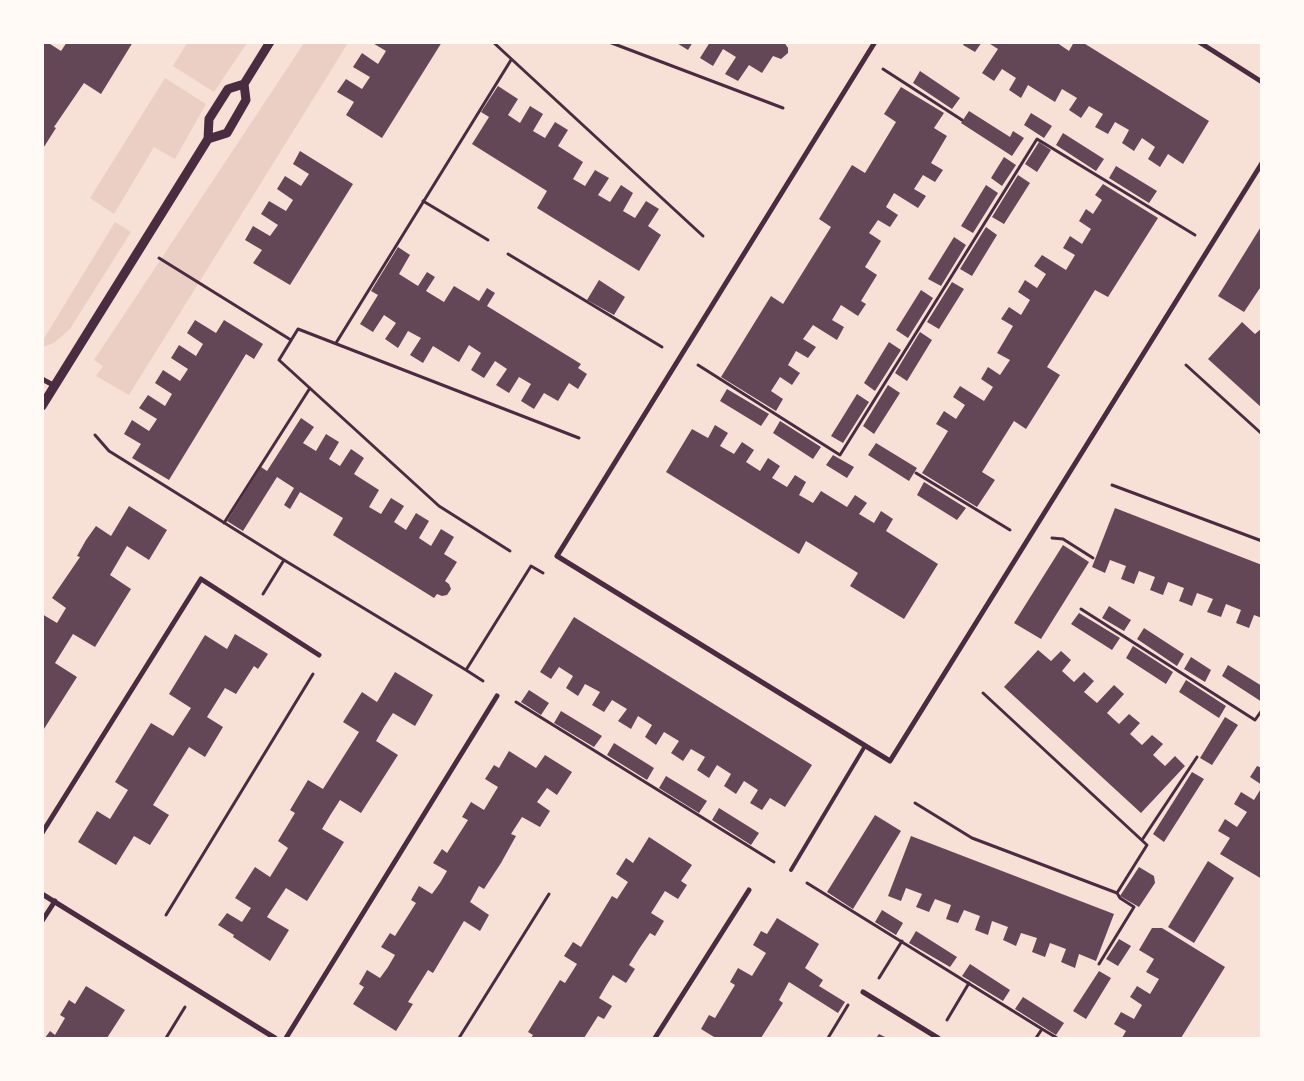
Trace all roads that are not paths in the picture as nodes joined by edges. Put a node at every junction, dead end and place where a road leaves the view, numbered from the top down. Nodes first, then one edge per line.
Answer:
1 (270, 42) edge
2 (875, 42) edge
3 (1199, 42) edge
4 (1262, 82) edge
5 (244, 84) junction
6 (208, 139) junction
7 (1262, 163) edge
8 (42, 379) edge
9 (55, 386) junction
10 (42, 406) edge
11 (319, 655) dead end
12 (498, 694) road end
13 (865, 746) junction
14 (42, 833) edge
15 (790, 870) dead end
16 (748, 890) dead end
17 (42, 894) edge
18 (55, 901) junction
19 (42, 921) edge
20 (863, 992) dead end
21 (275, 1038) edge
22 (286, 1038) edge
23 (655, 1038) edge
24 (938, 1038) edge

1 - 5 street
2 - 13 street
3 - 4 street
5 - 6 street
5 - 6 street
6 - 9 street
7 - 13 street
8 - 9 street
9 - 10 street
11 - 14 street
12 - 22 street
13 - 15 lane
16 - 23 street
17 - 18 street
18 - 19 street
18 - 21 street
20 - 24 street

